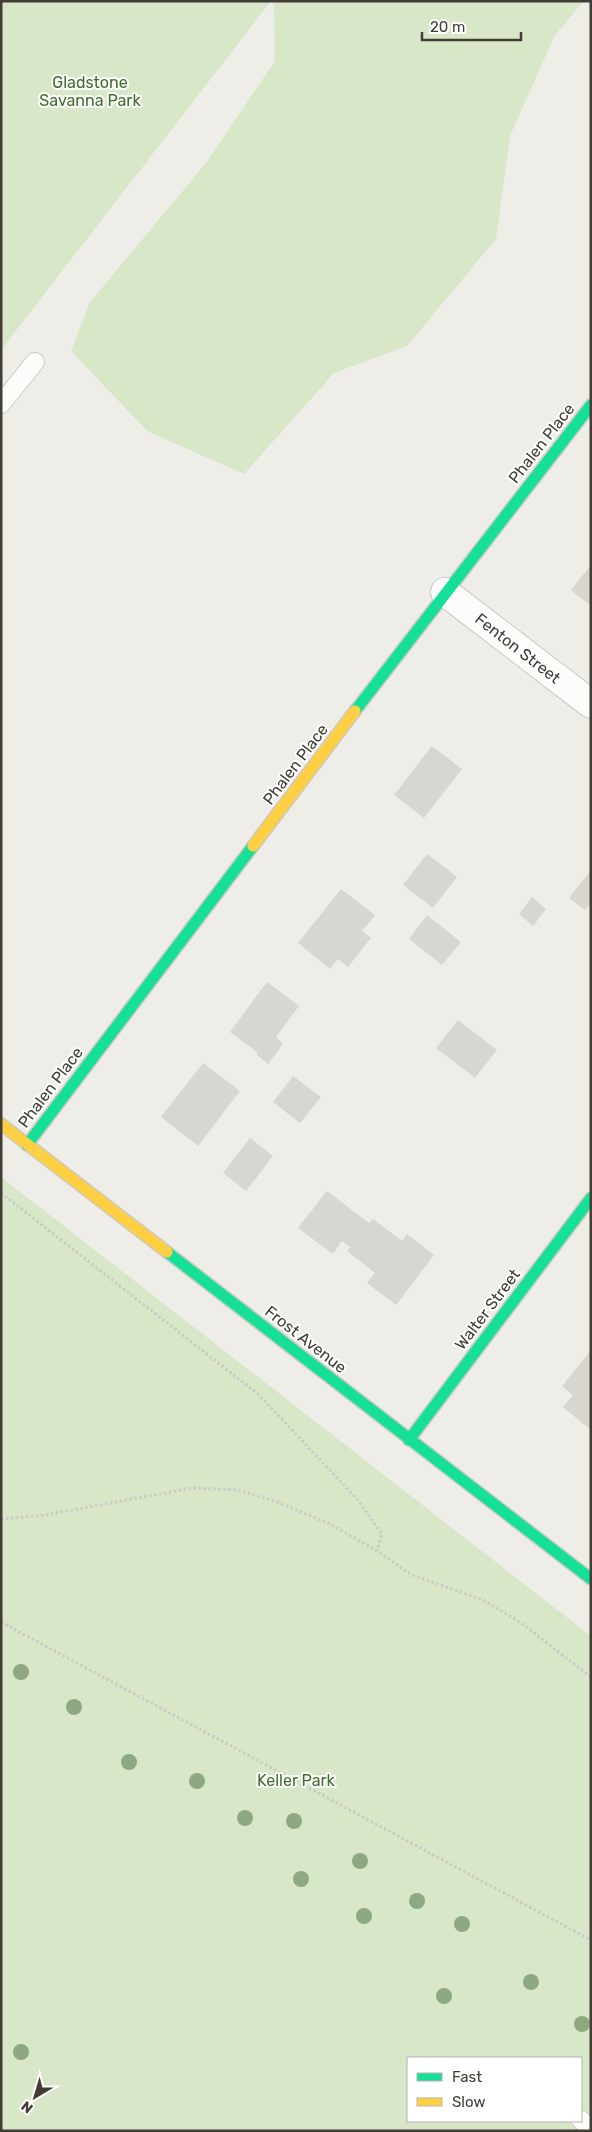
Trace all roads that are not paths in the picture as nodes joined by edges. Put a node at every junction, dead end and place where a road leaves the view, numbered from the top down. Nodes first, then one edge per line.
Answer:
1 (35, 362) dead end
2 (1, 404) edge
3 (591, 406) edge
4 (446, 592) junction
5 (591, 704) edge
6 (1, 1124) edge
7 (27, 1145) junction
8 (591, 1198) edge
9 (409, 1440) junction
10 (591, 1579) edge

1 - 2 lane
3 - 4 street, Phalen Place
4 - 5 street, Fenton Street
4 - 7 street, Phalen Place
6 - 7 street, Frost Avenue
7 - 9 street, Frost Avenue
8 - 9 street, Walter Street
9 - 10 street, Frost Avenue

